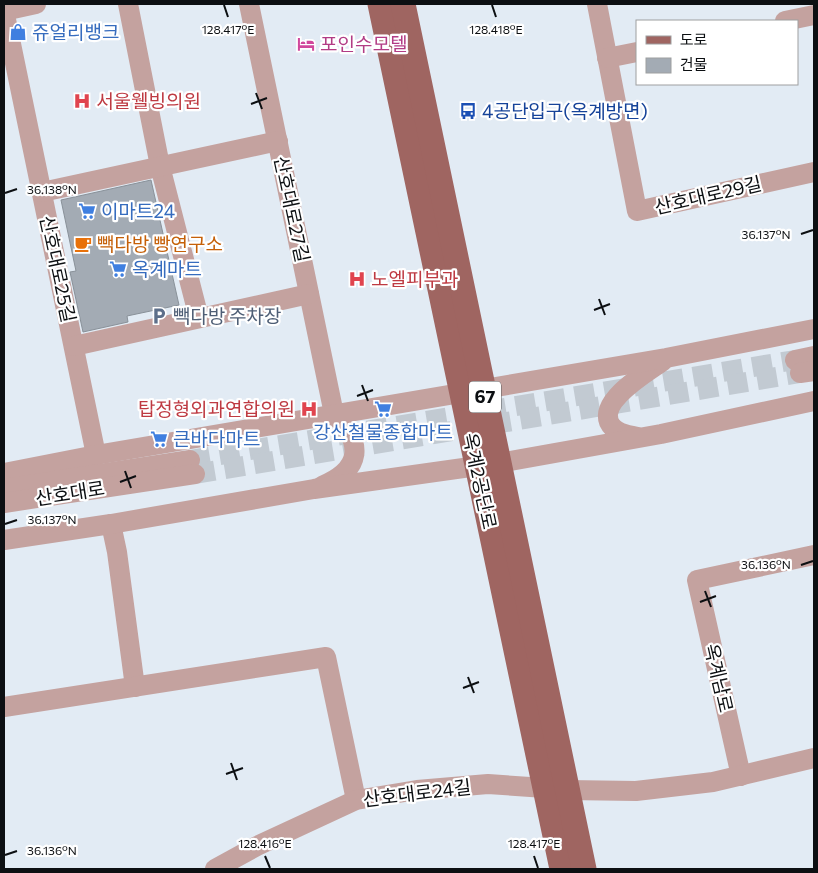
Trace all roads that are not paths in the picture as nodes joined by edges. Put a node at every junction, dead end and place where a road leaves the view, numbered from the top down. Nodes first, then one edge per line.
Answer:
1 (36, 4) edge
2 (128, 4) edge
3 (249, 4) edge
4 (380, 4) edge
5 (403, 4) edge
6 (597, 4) edge
7 (4, 11) edge
8 (814, 15) edge
9 (790, 20) edge
10 (636, 52) edge
11 (607, 58) junction
12 (278, 141) junction
13 (160, 166) junction
14 (814, 172) edge
15 (42, 192) junction
16 (309, 294) junction
17 (199, 318) junction
18 (814, 329) edge
19 (74, 346) junction
20 (666, 358) junction
21 (473, 391) junction
22 (814, 402) edge
23 (334, 414) junction
24 (642, 437) junction
25 (96, 454) junction
26 (488, 464) junction
27 (4, 473) edge
28 (4, 489) edge
29 (314, 489) junction
30 (4, 503) edge
31 (111, 524) junction
32 (4, 540) edge
33 (814, 555) edge
34 (135, 687) junction
35 (4, 707) edge
36 (814, 758) edge
37 (741, 776) junction
38 (556, 789) junction
39 (356, 800) junction
40 (215, 869) edge
41 (562, 869) edge
42 (584, 869) edge

1 - 7 street, 산호대로25길
2 - 13 street
3 - 12 street, 산호대로27길
4 - 21 main road, 옥계2공단로 / 67
5 - 21 main road, 옥계2공단로 / 67
6 - 11 street, 산호대로29길
7 - 15 street, 산호대로25길
8 - 9 street
10 - 11 street
11 - 14 street, 산호대로29길
12 - 13 street, 산호대로25길
12 - 16 street, 산호대로27길
13 - 15 street, 산호대로25길
13 - 17 street
15 - 19 street, 산호대로25길
16 - 17 street, 산호대로25길
16 - 23 street, 산호대로27길
17 - 19 street, 산호대로25길
18 - 20 street
19 - 25 street, 산호대로25길
20 - 21 street
20 - 24 street
21 - 23 street
21 - 26 main road, 옥계2공단로 / 67
22 - 24 street
23 - 25 street
23 - 29 street
24 - 26 street
25 - 27 street
26 - 29 street
26 - 38 main road, 옥계2공단로 / 67
28 - 30 street, 산호대로
29 - 31 street
31 - 32 street
31 - 34 street
33 - 37 street, 옥계남로
34 - 35 street
34 - 39 street
36 - 37 street
37 - 38 street
38 - 39 street, 산호대로24길
38 - 41 main road, 옥계2공단로 / 67
38 - 42 main road, 옥계2공단로 / 67
39 - 40 street, 산호대로24길

